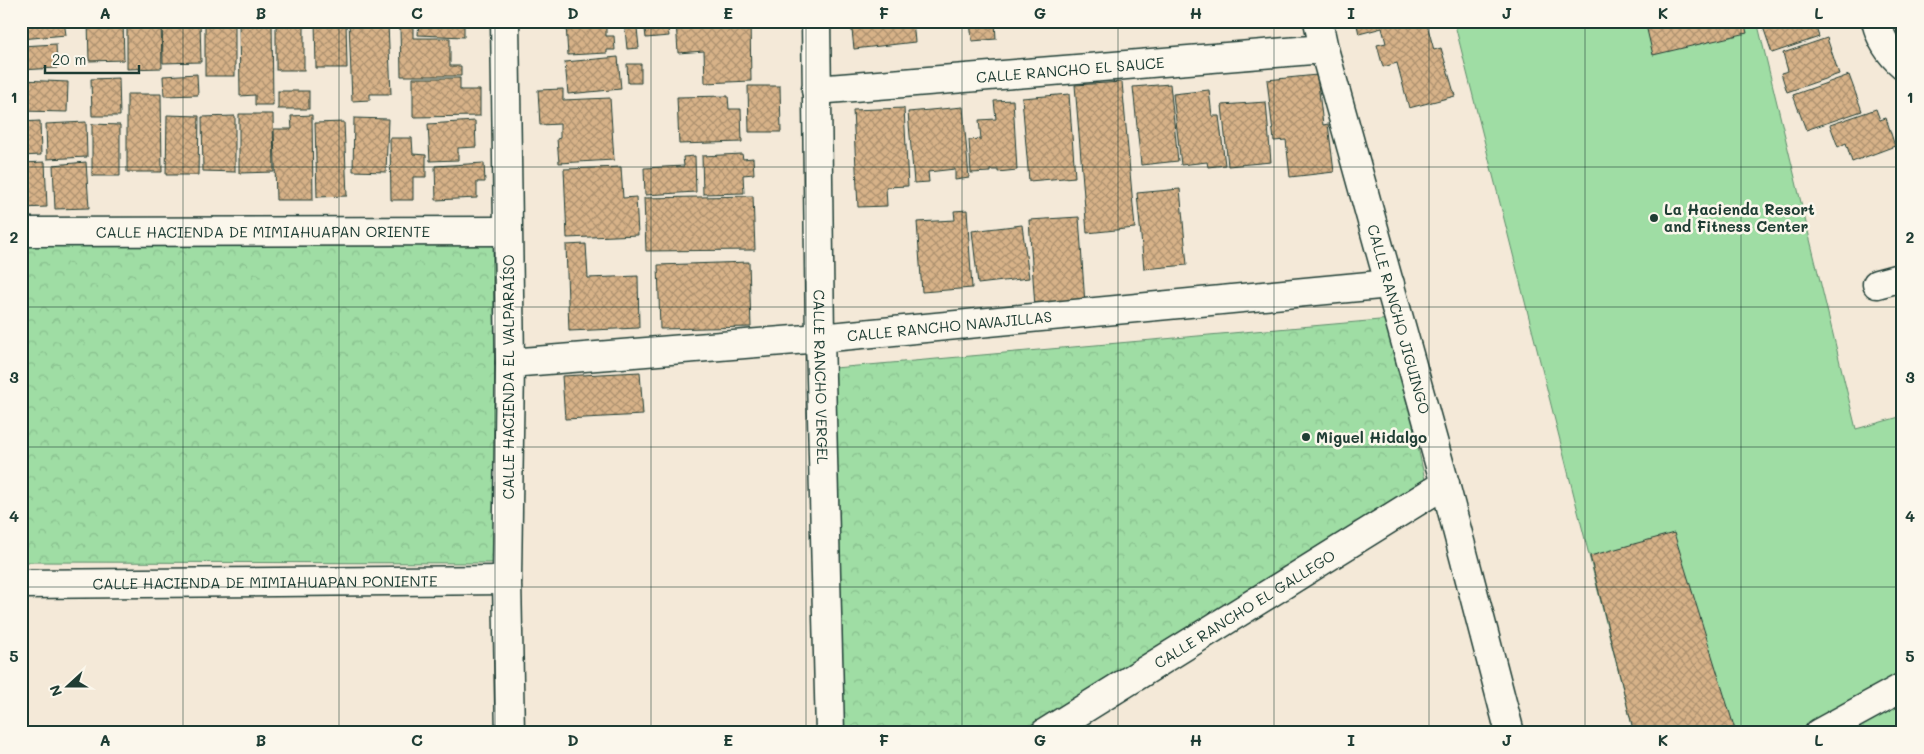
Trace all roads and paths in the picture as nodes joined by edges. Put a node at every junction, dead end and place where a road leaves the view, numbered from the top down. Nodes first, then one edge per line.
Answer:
1 (505, 21) edge
2 (816, 21) edge
3 (1318, 21) edge
4 (1876, 21) edge
5 (1324, 48) junction
6 (1903, 65) edge
7 (816, 90) junction
8 (507, 230) junction
9 (21, 232) edge
10 (1390, 284) junction
11 (820, 338) junction
12 (510, 363) junction
13 (1445, 484) junction
14 (508, 580) junction
15 (21, 584) edge
16 (1903, 687) edge
17 (1503, 730) edge
18 (510, 733) edge
19 (830, 733) edge
20 (1045, 733) edge
21 (1818, 733) edge

1 - 8 street, CALLE HACIENDA EL VALPARAÍSO
2 - 7 street, CALLE RANCHO VERGEL
3 - 5 street, CALLE RANCHO JIGUINGO
4 - 6 street
5 - 7 street, CALLE RANCHO EL SAUCE
5 - 10 street, CALLE RANCHO JIGUINGO
7 - 11 street, CALLE RANCHO VERGEL
8 - 9 street, CALLE HACIENDA DE MIMIAHUAPAN ORIENTE
8 - 12 street, CALLE HACIENDA EL VALPARAÍSO
10 - 11 street, CALLE RANCHO NAVAJILLAS
10 - 13 street, CALLE RANCHO JIGUINGO
11 - 12 street, CALLE RANCHO NAVAJILLAS
11 - 19 street, CALLE RANCHO VERGEL
12 - 14 street, CALLE HACIENDA EL VALPARAÍSO
13 - 17 street, CALLE RANCHO JIGUINGO
13 - 20 street, CALLE RANCHO EL GALLEGO
14 - 15 street, CALLE HACIENDA DE MIMIAHUAPAN PONIENTE
14 - 18 street, CALLE HACIENDA EL VALPARAÍSO
16 - 21 street

